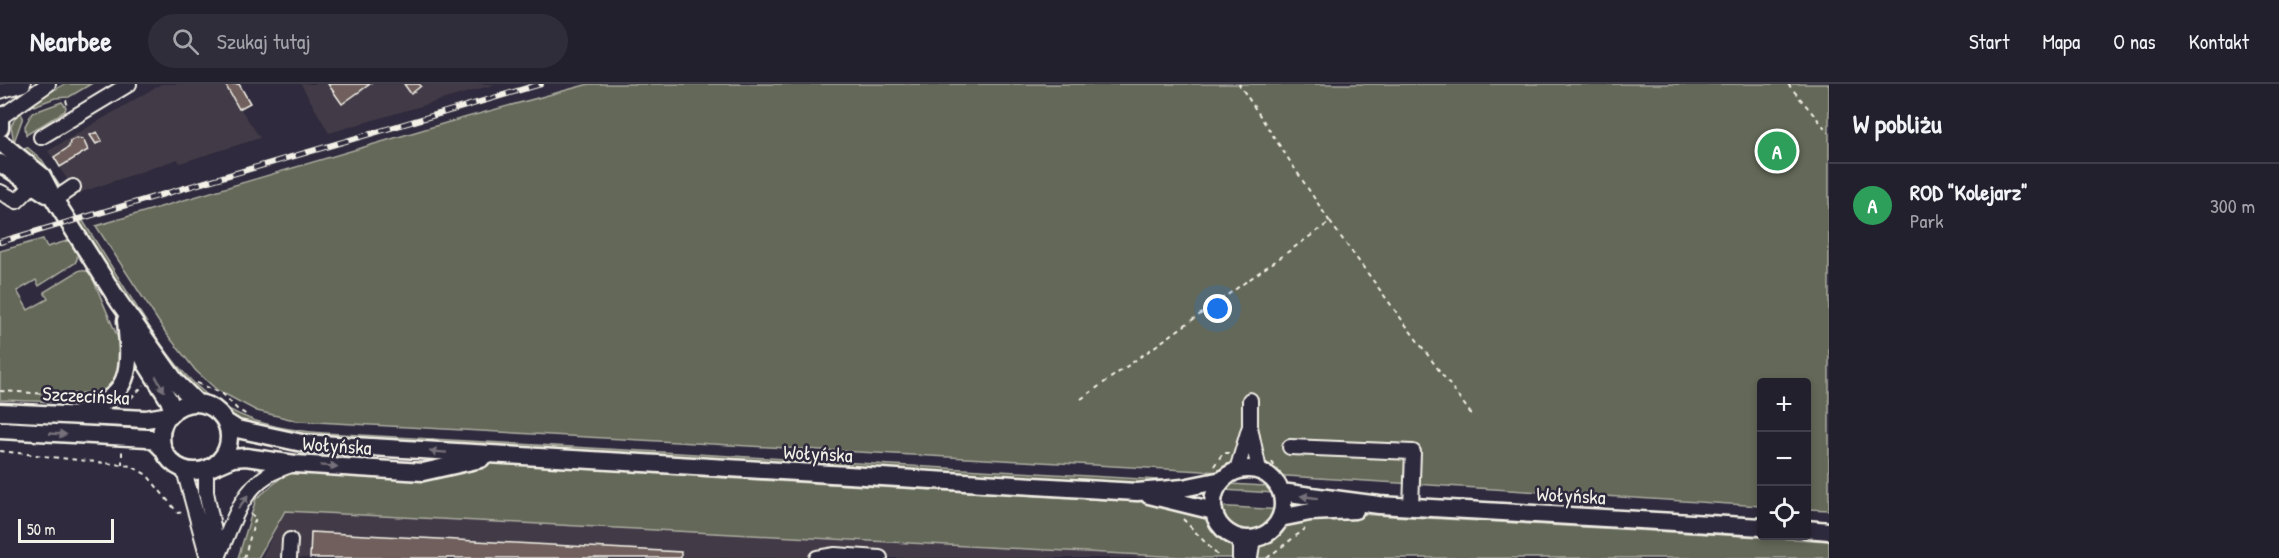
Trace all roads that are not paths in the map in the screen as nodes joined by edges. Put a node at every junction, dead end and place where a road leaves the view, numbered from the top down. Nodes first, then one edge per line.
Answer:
1 (23, 84) edge
2 (48, 84) edge
3 (129, 84) edge
4 (0, 91) edge
5 (0, 116) edge
6 (0, 128) edge
7 (41, 137) dead end
8 (0, 142) edge
9 (0, 163) edge
10 (38, 180) junction
11 (73, 187) dead end
12 (0, 192) edge
13 (54, 199) junction
14 (119, 302) junction
15 (126, 320) junction
16 (1251, 400) dead end
17 (197, 403) junction
18 (0, 412) edge
19 (171, 414) junction
20 (72, 416) junction
21 (226, 422) junction
22 (0, 430) edge
23 (1290, 447) dead end
24 (163, 449) junction
25 (1248, 453) junction
26 (497, 455) junction
27 (295, 464) junction
28 (208, 469) junction
29 (184, 470) junction
30 (1237, 470) junction
31 (1259, 470) junction
32 (1216, 476) junction
33 (1285, 486) junction
34 (1137, 492) junction
35 (1379, 505) junction
36 (1411, 507) junction
37 (1214, 511) junction
38 (1280, 518) junction
39 (1757, 527) edge
40 (1811, 529) edge
41 (1829, 531) edge
42 (1236, 536) junction
43 (1253, 538) junction
44 (290, 540) dead end
45 (215, 557) edge
46 (289, 558) edge
47 (817, 558) edge
48 (880, 558) edge
49 (1240, 558) edge
50 (1250, 558) edge

1 - 4 street
2 - 5 street
3 - 7 street
5 - 6 main road
8 - 10 main road
9 - 10 main road
10 - 12 street
10 - 13 main road
11 - 13 street
13 - 14 main road
14 - 15 main road
14 - 17 main road
15 -> 19 main road
15 - 20 main road
16 - 25 street
17 - 19 main road
17 - 21 main road
18 - 20 main road, Szczecińska
19 - 20 main road, Szczecińska
19 - 24 main road
26 -> 21 main road, Wołyńska
21 - 28 main road
22 -> 24 main road, Szczecińska
23 - 36 street
24 - 29 main road
25 - 30 street
25 - 31 street
27 -> 26 main road, Wołyńska
26 - 34 main road, Wołyńska
27 - 28 main road, Wołyńska
45 -> 27 street
28 - 29 main road
28 - 45 street
29 - 45 street
30 - 31 main road
30 - 32 main road
31 - 33 main road
32 - 34 main road, Wołyńska
32 - 37 main road
35 -> 33 main road, Wołyńska
33 - 38 main road
34 - 37 main road, Wołyńska
35 - 36 main road, Wołyńska
35 - 38 main road, Wołyńska
36 - 39 main road, Wołyńska
37 - 42 main road
38 - 43 main road
40 - 41 main road
42 - 43 main road
42 - 49 street
43 - 50 street
44 - 46 street
47 - 48 street

